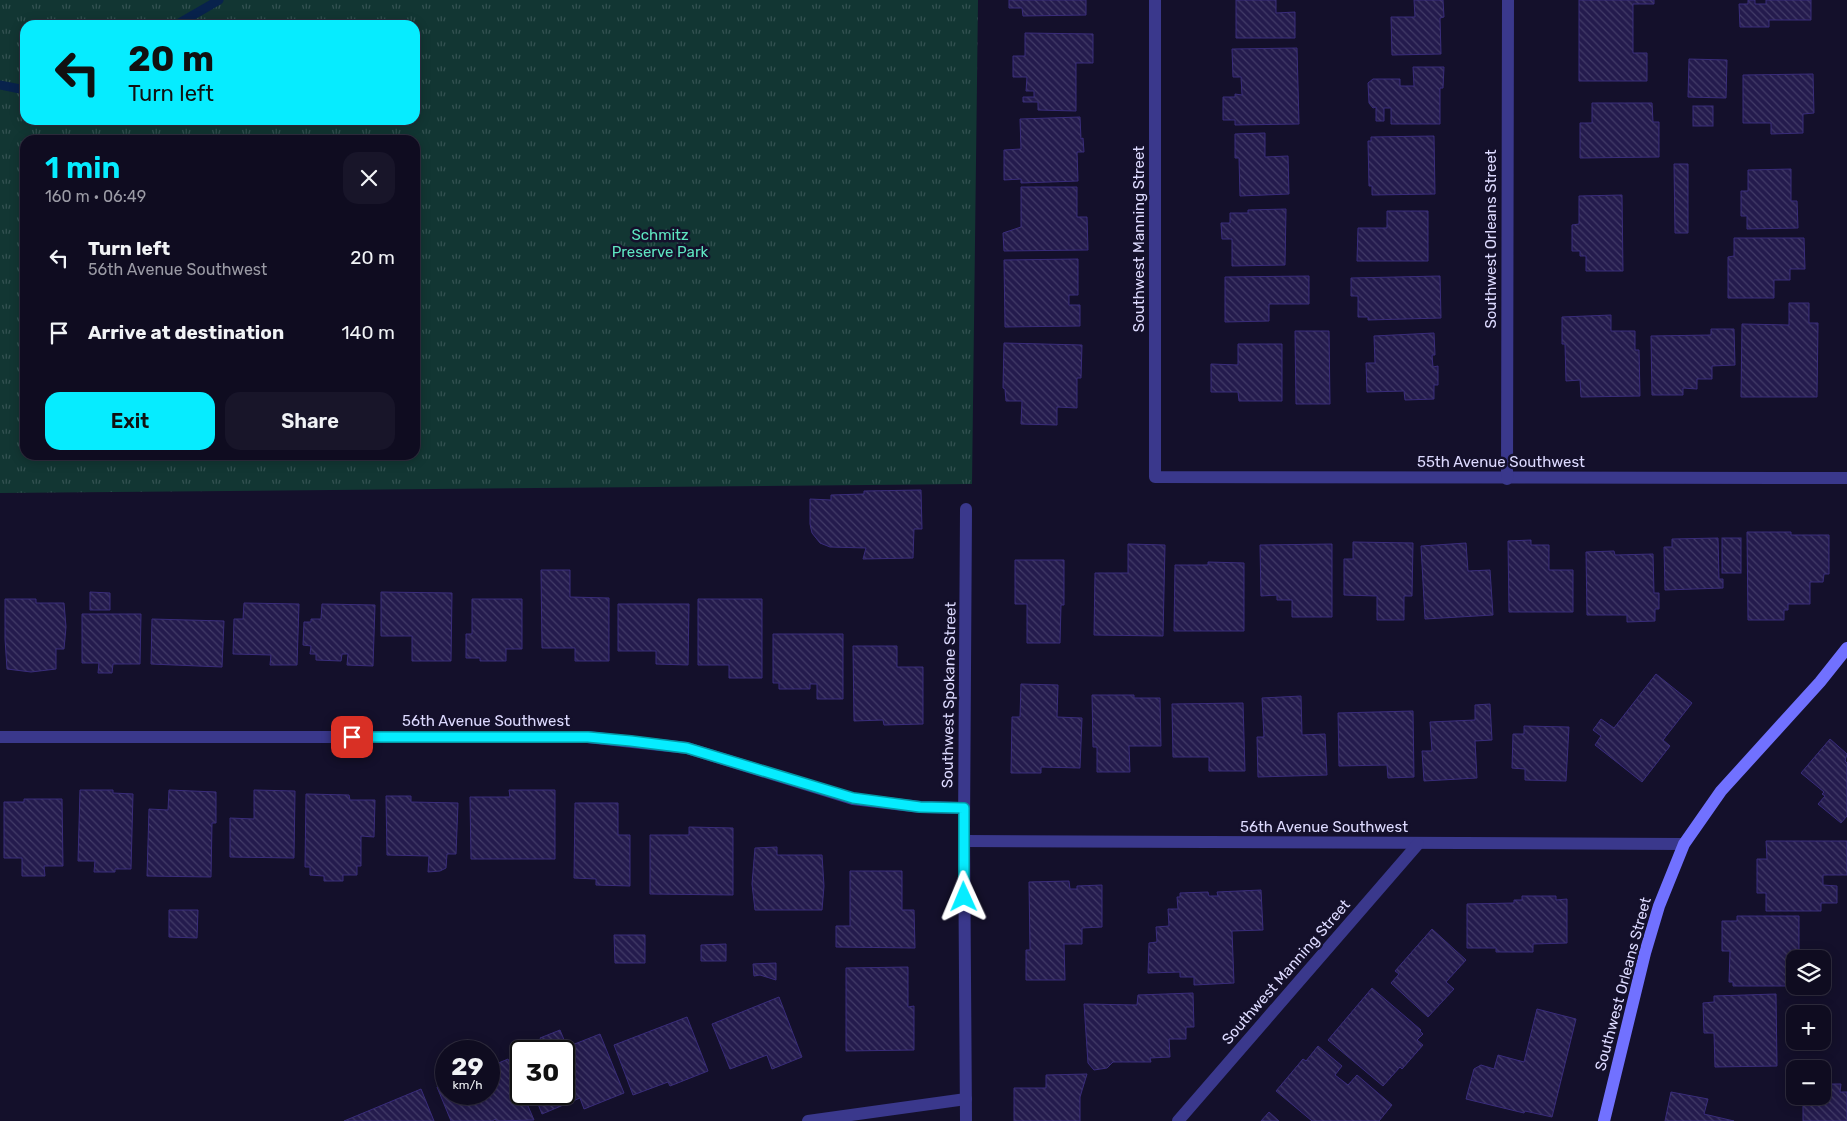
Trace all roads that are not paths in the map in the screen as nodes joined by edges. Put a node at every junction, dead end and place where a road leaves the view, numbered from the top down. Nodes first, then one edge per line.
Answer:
1 (1155, 0) edge
2 (1508, 0) edge
3 (1155, 477) joint
4 (1847, 478) edge
5 (1507, 479) junction
6 (966, 509) dead end
7 (1847, 648) edge
8 (0, 737) edge
9 (964, 808) junction
10 (964, 841) junction
11 (1418, 844) junction
12 (1684, 844) junction
13 (966, 1099) junction
14 (808, 1121) edge
15 (966, 1121) edge
16 (1178, 1121) edge
17 (1604, 1121) edge

1 - 3 street, Southwest Manning Street
2 - 5 street, Southwest Orleans Street
3 - 5 street, 55th Avenue Southwest
4 - 5 street, 55th Avenue Southwest
6 - 9 street, Southwest Spokane Street
7 - 12 street, Southwest Orleans Street
8 - 9 street, 56th Avenue Southwest
9 - 10 street, Southwest Spokane Street
10 - 11 street, 56th Avenue Southwest
10 - 13 street, Southwest Spokane Street
11 - 12 street, 56th Avenue Southwest
11 - 16 street, Southwest Manning Street
12 - 17 street, Southwest Orleans Street
13 - 14 street
13 - 15 street, Southwest Spokane Street

